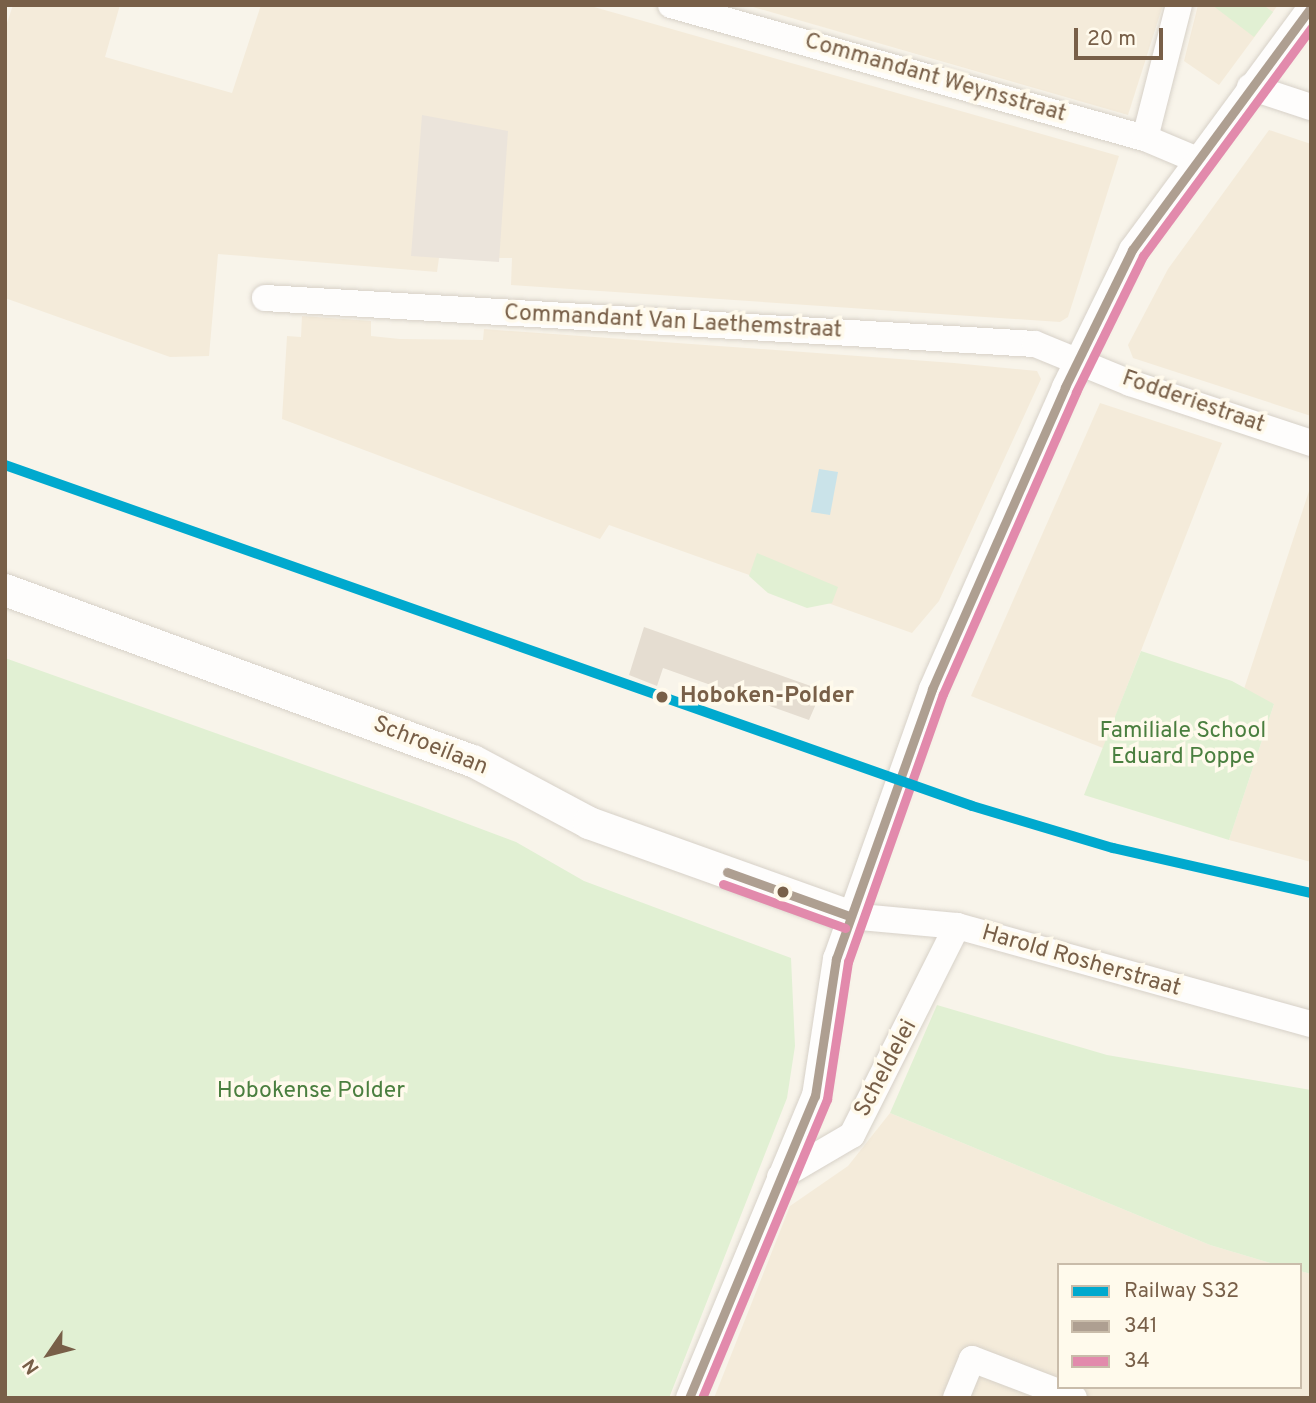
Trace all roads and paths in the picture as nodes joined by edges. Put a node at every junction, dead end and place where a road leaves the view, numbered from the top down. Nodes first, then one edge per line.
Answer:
1 (671, 5) edge
2 (1180, 5) edge
3 (1311, 7) edge
4 (1250, 88) junction
5 (1311, 107) edge
6 (1145, 138) junction
7 (1197, 160) junction
8 (265, 298) dead end
9 (1078, 359) junction
10 (1311, 443) edge
11 (5, 590) edge
12 (849, 916) junction
13 (957, 926) junction
14 (1311, 1024) edge
15 (780, 1177) junction
16 (689, 1398) edge
17 (956, 1398) edge
18 (1074, 1398) edge

1 - 6 street, Commandant Weynsstraat
2 - 6 street
3 - 4 street
4 - 5 street
4 - 7 street
6 - 7 street, Commandant Weynsstraat
7 - 9 street
8 - 9 street, Commandant Van Laethemstraat
9 - 10 street, Fodderiestraat
9 - 12 street
11 - 12 street, Schroeilaan
12 - 13 street, Harold Rosherstraat
12 - 15 street
13 - 14 street, Harold Rosherstraat
13 - 15 street, Scheldelei
15 - 16 street
17 - 18 street

